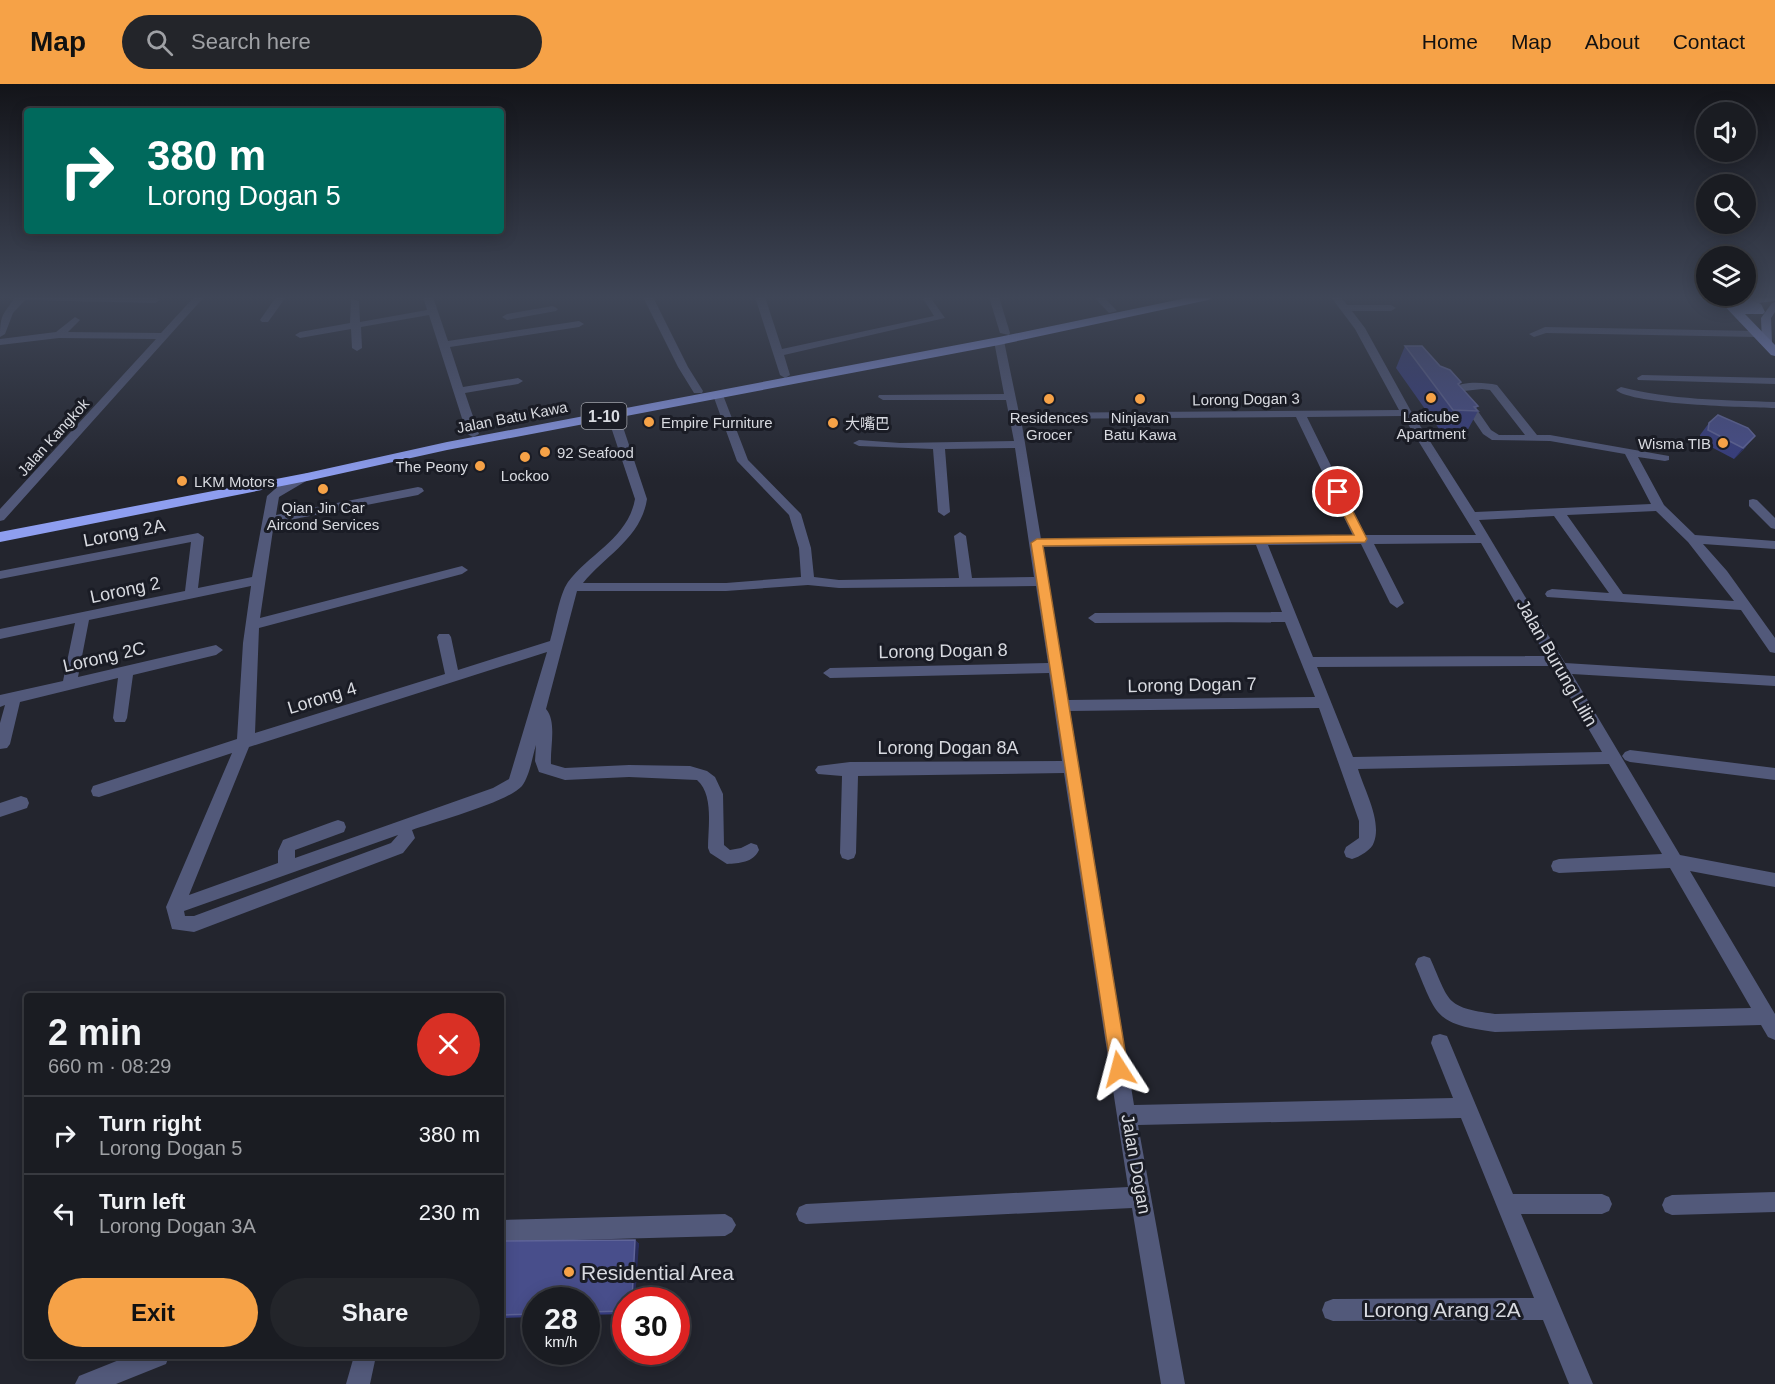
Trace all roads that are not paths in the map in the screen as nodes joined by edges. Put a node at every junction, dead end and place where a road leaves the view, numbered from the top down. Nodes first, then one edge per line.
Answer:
1 (144, 358) edge
2 (447, 358) edge
3 (678, 358) edge
4 (779, 358) edge
5 (884, 358) edge
6 (899, 358) edge
7 (1005, 358) edge
8 (1376, 358) edge
9 (785, 375) junction
10 (1642, 378) dead end
11 (518, 381) dead end
12 (1775, 381) edge
13 (1621, 390) dead end
14 (460, 391) junction
15 (698, 391) junction
16 (718, 394) junction
17 (1011, 397) junction
18 (883, 398) dead end
19 (1775, 405) edge
20 (1300, 413) junction
21 (1406, 413) junction
22 (613, 415) junction
23 (1015, 416) junction
24 (473, 434) junction
25 (1534, 438) junction
26 (859, 442) dead end
27 (1020, 444) junction
28 (939, 446) junction
29 (1630, 453) junction
30 (1665, 458) dead end
31 (307, 477) junction
32 (232, 491) junction
33 (418, 491) dead end
34 (273, 496) junction
35 (1753, 503) dead end
36 (1659, 507) junction
37 (944, 512) dead end
38 (1558, 512) junction
39 (1471, 516) junction
40 (0, 517) edge
41 (267, 521) junction
42 (1775, 525) edge
43 (0, 530) edge
44 (960, 536) dead end
45 (0, 537) edge
46 (1363, 539) junction
47 (1484, 539) junction
48 (1692, 539) junction
49 (1260, 540) junction
50 (1037, 543) junction
51 (1775, 545) edge
52 (462, 570) dead end
53 (0, 575) edge
54 (258, 580) junction
55 (1043, 580) junction
56 (808, 581) junction
57 (966, 581) junction
58 (572, 587) junction
59 (191, 594) junction
60 (1552, 594) dead end
61 (1620, 599) junction
62 (1396, 603) dead end
63 (1746, 606) junction
64 (83, 617) junction
65 (1290, 617) junction
66 (1095, 618) dead end
67 (254, 624) junction
68 (0, 634) edge
69 (444, 637) dead end
70 (557, 644) junction
71 (1775, 648) edge
72 (216, 650) dead end
73 (1308, 662) junction
74 (1558, 664) junction
75 (1056, 668) junction
76 (126, 671) junction
77 (830, 673) dead end
78 (453, 677) junction
79 (1775, 681) edge
80 (69, 685) junction
81 (7, 700) edge
82 (1323, 702) junction
83 (1062, 706) junction
84 (538, 710) junction
85 (120, 718) dead end
86 (243, 743) junction
87 (2, 744) dead end
88 (1630, 756) dead end
89 (1613, 758) junction
90 (1348, 763) junction
91 (1072, 766) junction
92 (850, 768) junction
93 (823, 770) dead end
94 (1775, 774) edge
95 (99, 791) dead end
96 (21, 803) dead end
97 (0, 810) edge
98 (403, 826) junction
99 (338, 827) dead end
100 (751, 850) dead end
101 (1352, 852) dead end
102 (848, 853) dead end
103 (1675, 861) junction
104 (1559, 866) dead end
105 (287, 867) junction
106 (1775, 880) edge
107 (175, 907) junction
108 (1424, 964) dead end
109 (1771, 1024) edge
110 (1440, 1043) dead end
111 (1467, 1108) junction
112 (1126, 1115) junction
113 (1142, 1197) junction
114 (1775, 1202) edge
115 (1602, 1203) dead end
116 (1507, 1204) junction
117 (1672, 1205) dead end
118 (806, 1214) dead end
119 (725, 1225) dead end
120 (504, 1231) edge
121 (1551, 1309) junction
122 (1333, 1310) dead end
123 (150, 1359) edge
124 (364, 1359) edge
125 (87, 1384) edge
126 (358, 1384) edge
127 (1173, 1384) edge
128 (1581, 1384) edge

1 - 40 street, Jalan Kangkok
2 - 14 street
3 - 15 street
4 - 9 street
5 - 9 highway, Jalan Batu Kawa / 1-10
6 - 16 highway, Jalan Batu Kawa / 1-10
7 - 17 street, Jalan Dogan
8 - 21 street, Jalan Burung Lilin
9 - 15 highway, Jalan Batu Kawa / 1-10
10 - 12 street
11 - 14 street
13 - 19 street
14 - 24 street
15 - 24 highway, Jalan Batu Kawa / 1-10
16 - 22 highway, Jalan Batu Kawa / 1-10
16 - 56 street
17 - 18 street
17 - 23 street, Jalan Dogan
20 - 21 street, Lorong Dogan 3
20 - 23 street, Lorong Dogan 3
20 - 46 street
21 - 39 street, Jalan Burung Lilin
22 - 31 highway, Jalan Batu Kawa / 1-10
22 - 58 street
23 - 27 street, Jalan Dogan
24 - 43 highway, Jalan Batu Kawa / 1-10
25 - 25 street
25 - 29 street
26 - 28 street
27 - 28 street
27 - 50 street, Jalan Dogan
28 - 37 street
29 - 30 street
29 - 36 street
31 - 32 highway, Jalan Batu Kawa / 1-10
31 - 34 street
32 - 34 street
32 - 45 highway, Jalan Batu Kawa / 1-10
33 - 41 street
34 - 41 street
35 - 42 street
36 - 38 street
36 - 48 street
38 - 39 street
38 - 61 street
39 - 47 street, Jalan Burung Lilin
41 - 54 street
44 - 57 street
46 - 47 street
46 - 49 street
46 - 62 street
47 - 74 street, Jalan Burung Lilin
48 - 51 street
48 - 63 street
49 - 50 street
49 - 65 street
50 - 55 street, Jalan Dogan
52 - 67 street
53 - 59 street, Lorong 2A
54 - 59 street, Lorong 2
54 - 67 street
55 - 57 street
55 - 75 street, Jalan Dogan
56 - 57 street
56 - 58 street
58 - 70 street
59 - 64 street, Lorong 2
60 - 61 street
61 - 63 street
63 - 71 street
64 - 68 street, Lorong 2
64 - 80 street
65 - 66 street
65 - 73 street
67 - 86 street
69 - 78 street
70 - 78 street, Lorong 4
70 - 84 street
72 - 76 street, Lorong 2C
73 - 74 street
73 - 82 street
74 - 79 street
74 - 89 street, Jalan Burung Lilin
75 - 77 street, Lorong Dogan 8
75 - 83 street, Jalan Dogan
76 - 80 street, Lorong 2C
76 - 85 street
78 - 86 street, Lorong 4
80 - 81 street, Lorong 2C
81 - 87 street
82 - 83 street, Lorong Dogan 7
82 - 90 street
83 - 91 street, Jalan Dogan
84 - 98 street
84 - 100 street
86 - 95 street, Lorong 4
86 - 107 street
88 - 94 street
89 - 90 street
89 - 103 street, Jalan Burung Lilin
90 - 101 street
91 - 92 street, Lorong Dogan 8A
91 - 112 street, Jalan Dogan
92 - 93 street, Lorong Dogan 8A
92 - 102 street
96 - 97 street
98 - 105 street
98 - 107 street
99 - 105 street
103 - 104 street
103 - 106 street
103 - 109 street, Jalan Burung Lilin
105 - 107 street
108 - 109 street
110 - 111 street
111 - 112 street
111 - 116 street
112 - 113 street, Jalan Dogan
113 - 118 street
113 - 127 street, Jalan Dogan
114 - 117 street
115 - 116 street
116 - 121 street
119 - 120 street
121 - 122 street, Lorong Arang 2A
121 - 128 street
123 - 125 street
124 - 126 street

